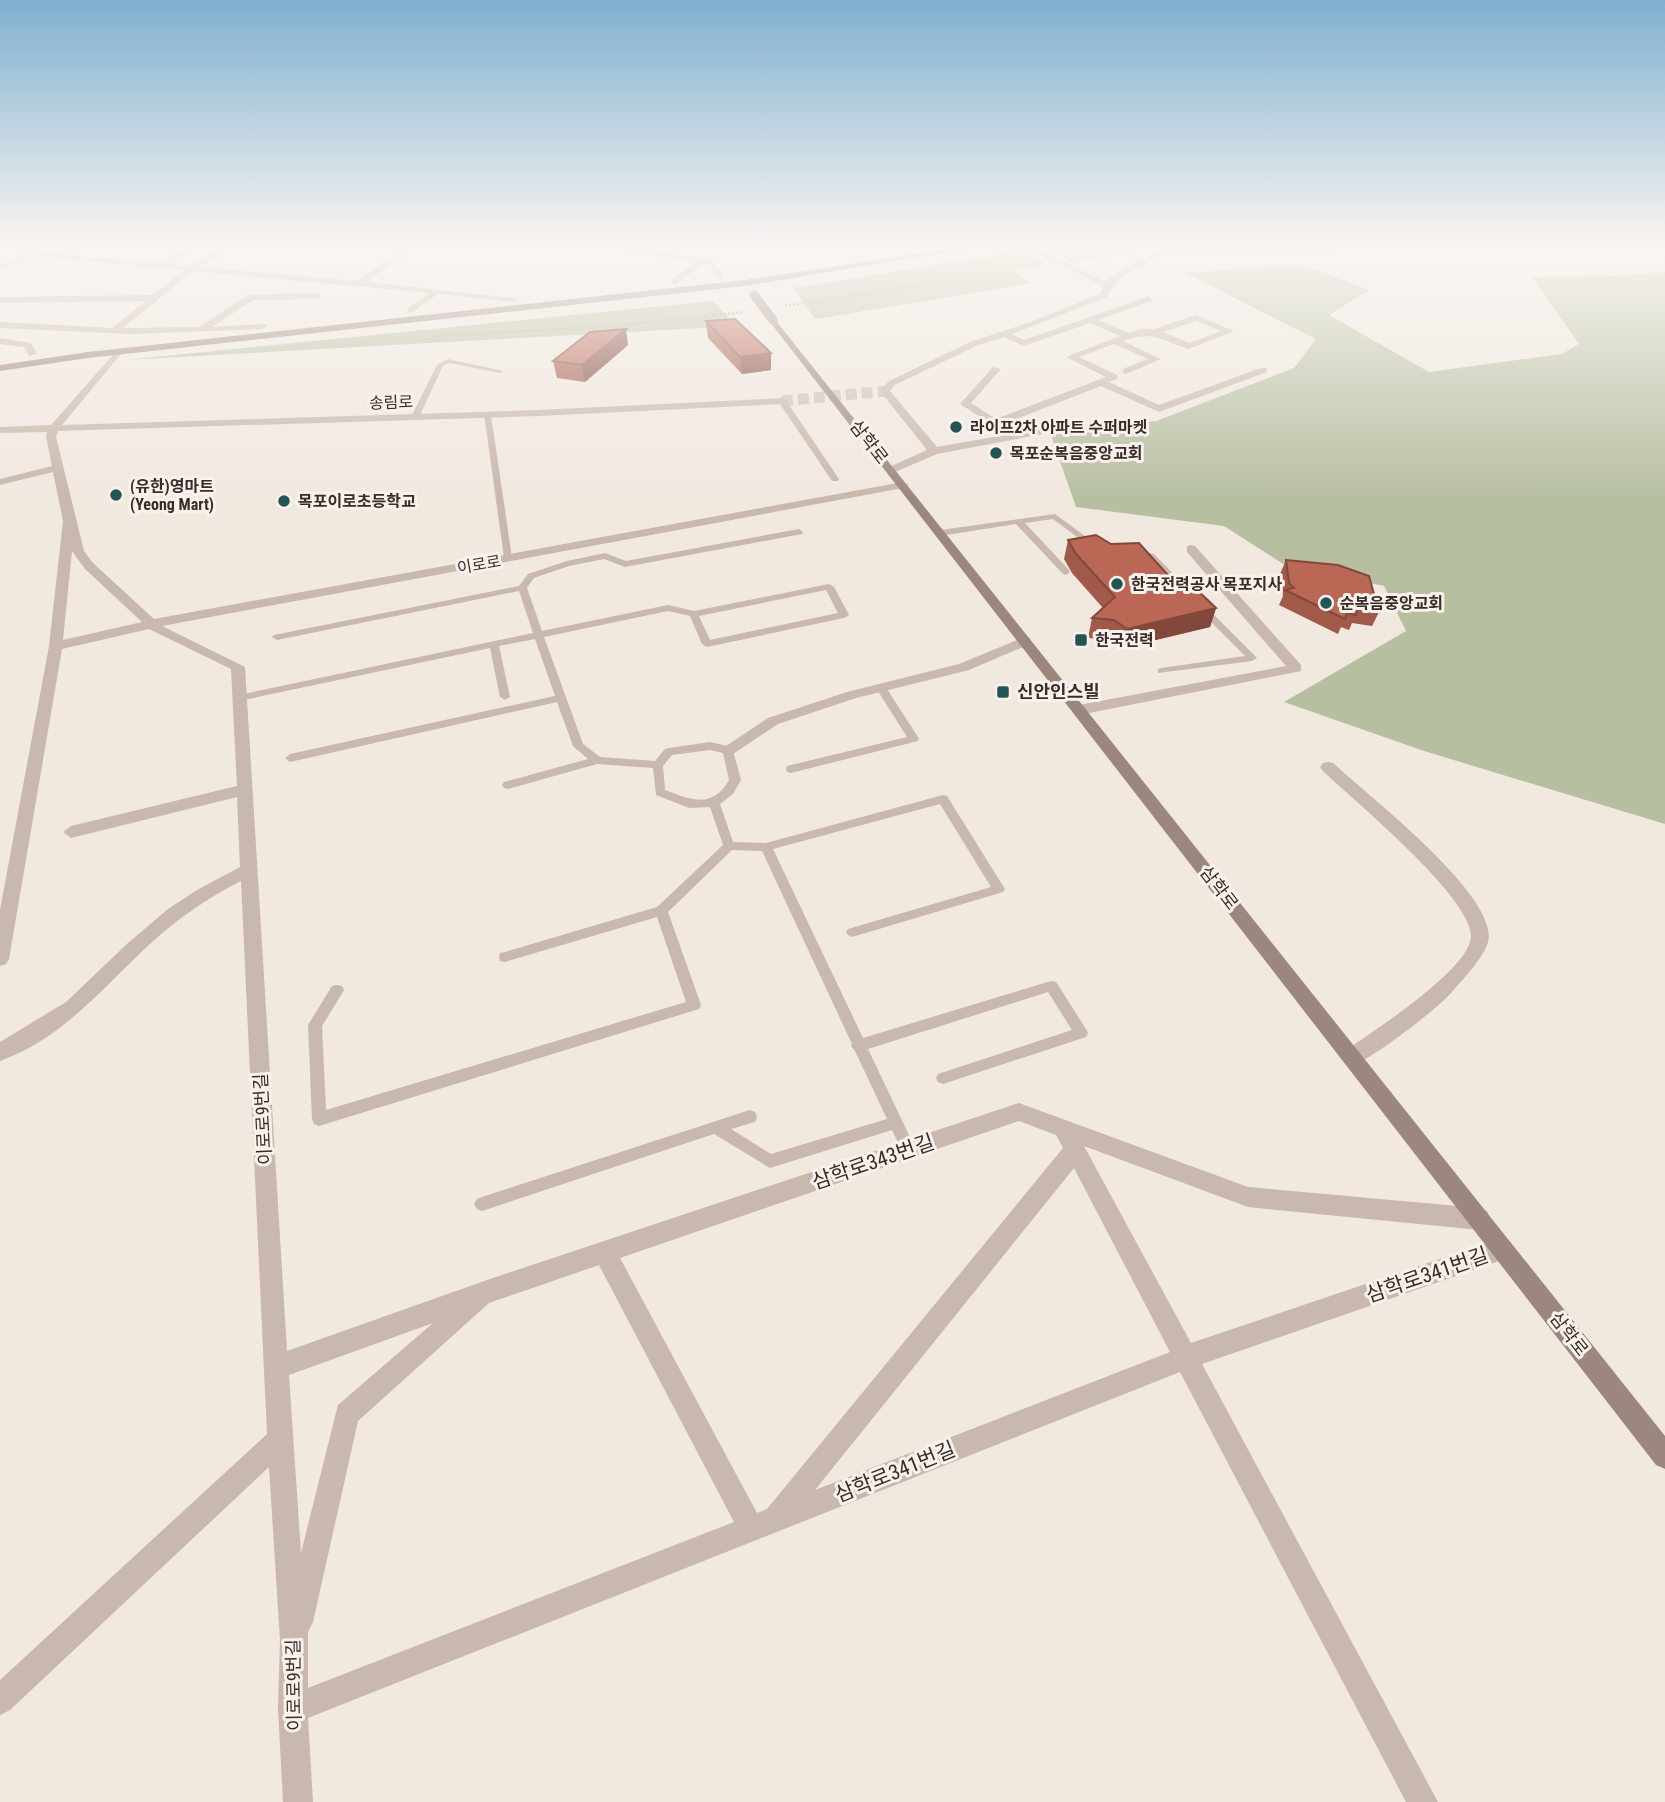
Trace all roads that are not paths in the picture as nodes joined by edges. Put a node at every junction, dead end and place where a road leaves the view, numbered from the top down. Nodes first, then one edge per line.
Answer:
1 (220, 331) edge
2 (308, 331) edge
3 (782, 331) edge
4 (1012, 331) edge
5 (1058, 331) edge
6 (1116, 331) edge
7 (1228, 331) edge
8 (1155, 332) joint
9 (1005, 334) junction
10 (1127, 336) junction
11 (0, 341) edge
12 (1114, 341) junction
13 (118, 352) junction
14 (32, 354) junction
15 (0, 359) edge
16 (0, 368) edge
17 (996, 369) dead end
18 (1126, 370) dead end
19 (1264, 370) dead end
20 (500, 371) dead end
21 (1101, 382) junction
22 (782, 401) joint
23 (487, 415) junction
24 (415, 417) junction
25 (995, 423) junction
26 (54, 428) junction
27 (0, 429) edge
28 (1049, 430) dead end
29 (1016, 436) junction
30 (934, 451) junction
31 (59, 467) junction
32 (891, 470) junction
33 (835, 479) dead end
34 (0, 482) edge
35 (903, 485) junction
36 (69, 521) junction
37 (1019, 522) junction
38 (799, 531) dead end
39 (940, 533) junction
40 (1191, 549) dead end
41 (1110, 550) edge
42 (1124, 552) edge
43 (508, 558) junction
44 (1066, 572) dead end
45 (522, 589) junction
46 (694, 614) junction
47 (151, 624) junction
48 (540, 636) junction
49 (276, 637) dead end
50 (1025, 641) junction
51 (56, 646) junction
52 (494, 646) junction
53 (1161, 671) dead end
54 (881, 688) junction
55 (505, 697) dead end
56 (239, 698) junction
57 (559, 698) junction
58 (1079, 710) junction
59 (728, 750) junction
60 (290, 758) dead end
61 (597, 760) junction
62 (658, 765) junction
63 (1328, 767) dead end
64 (791, 769) dead end
65 (509, 785) dead end
66 (245, 790) junction
67 (714, 803) junction
68 (71, 832) dead end
69 (730, 846) junction
70 (766, 847) junction
71 (249, 870) junction
72 (6, 893) edge
73 (661, 911) junction
74 (852, 932) dead end
75 (505, 957) dead end
76 (0, 959) edge
77 (337, 990) dead end
78 (858, 1046) junction
79 (0, 1052) edge
80 (1352, 1057) junction
81 (943, 1078) dead end
82 (750, 1117) dead end
83 (895, 1122) junction
84 (715, 1127) junction
85 (1070, 1139) junction
86 (909, 1150) junction
87 (482, 1203) dead end
88 (1479, 1219) junction
89 (1502, 1249) junction
90 (604, 1252) junction
91 (486, 1292) junction
92 (1186, 1357) junction
93 (277, 1367) junction
94 (280, 1439) junction
95 (1665, 1457) edge
96 (763, 1524) junction
97 (294, 1640) junction
98 (0, 1700) edge
99 (293, 1709) junction
100 (298, 1802) edge
101 (1423, 1802) edge

1 - 14 street
2 - 13 street
3 - 32 street, 삼학로, bridge
4 - 9 street
5 - 9 street
6 - 10 street
7 - 8 street
8 - 10 street
9 - 30 street
10 - 12 street
11 - 14 street
12 - 18 street
12 - 21 street
13 - 16 street
13 - 26 street
14 - 15 street
17 - 25 street
19 - 21 street
20 - 24 lane
21 - 25 street
22 - 23 street, 송림로
22 - 33 lane
23 - 24 street, 송림로
23 - 43 lane
24 - 26 street, 송림로
25 - 29 street
26 - 27 street, 송림로
26 - 31 street
28 - 29 street
29 - 30 street
30 - 32 street
31 - 34 street
31 - 36 street
32 - 35 street, 삼학로
35 - 39 street, 삼학로
35 - 43 street, 이로로
36 - 47 street, 이로로9번길
36 - 51 street
37 - 39 lane
37 - 41 lane
37 - 44 lane
38 - 45 lane
39 - 50 street, 삼학로
40 - 58 street
42 - 53 lane
43 - 47 street, 이로로
45 - 48 lane
45 - 49 lane
46 - 46 lane
46 - 48 lane
47 - 51 street, 이로로
47 - 56 street, 이로로9번길
48 - 52 lane
48 - 57 lane
50 - 54 street
50 - 58 street, 삼학로
51 - 72 street
52 - 55 lane
52 - 56 lane
54 - 59 street
54 - 64 lane
56 - 66 street, 이로로9번길
57 - 60 lane
57 - 61 lane
58 - 80 street, 삼학로
59 - 62 lane
59 - 67 lane
61 - 62 lane
61 - 65 lane
62 - 67 lane
63 - 80 street
66 - 68 street
66 - 71 street, 이로로9번길
67 - 69 lane
69 - 70 lane
69 - 73 lane
70 - 74 lane
70 - 78 lane
71 - 79 street
71 - 93 street, 이로로9번길
72 - 76 street
73 - 75 lane
73 - 77 lane
78 - 81 lane
78 - 83 lane
80 - 88 street, 삼학로
82 - 84 lane
83 - 84 lane
83 - 86 lane
84 - 87 lane
85 - 86 street, 삼학로343번길
85 - 88 street, 삼학로343번길
85 - 92 street
85 - 96 street
86 - 90 street, 삼학로343번길
88 - 89 street, 삼학로
89 - 92 street, 삼학로341번길
89 - 95 street, 삼학로
90 - 91 street, 삼학로343번길
90 - 96 street
91 - 93 street, 삼학로343번길
91 - 97 street
92 - 96 street, 삼학로341번길
92 - 101 street
93 - 94 street, 이로로9번길
94 - 97 street, 이로로9번길
94 - 98 street
96 - 99 street, 삼학로341번길
97 - 99 street, 이로로9번길
99 - 100 street, 이로로9번길

